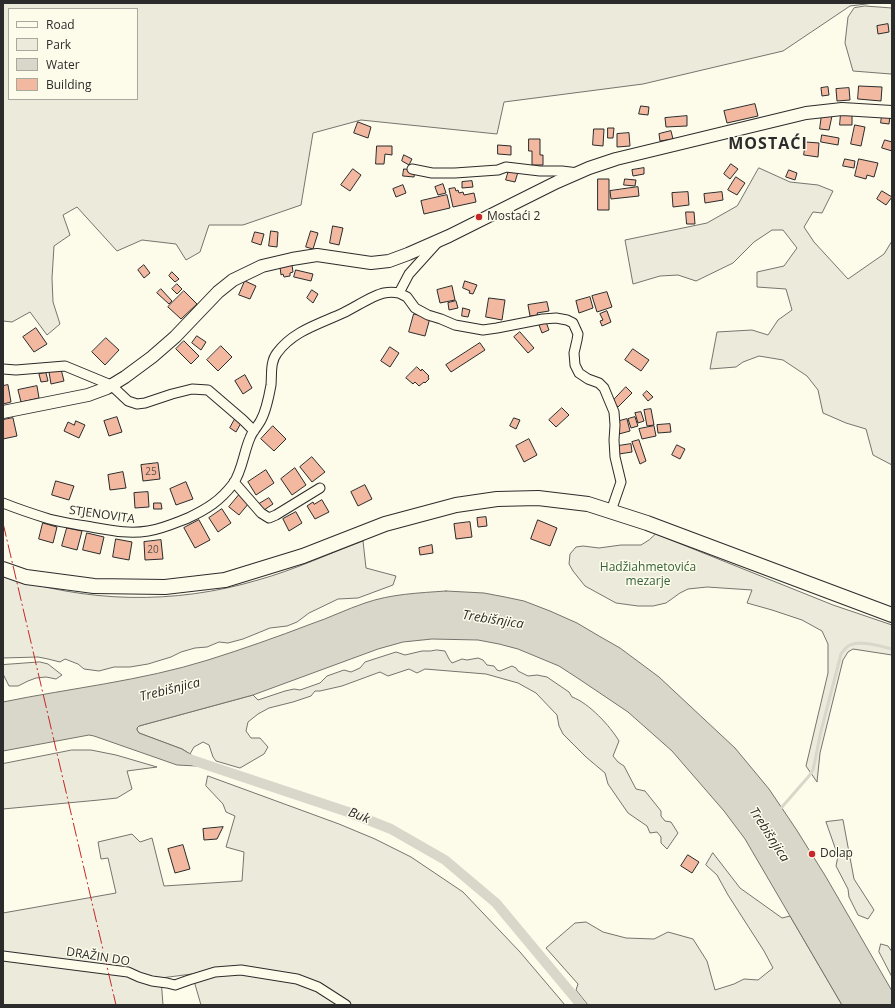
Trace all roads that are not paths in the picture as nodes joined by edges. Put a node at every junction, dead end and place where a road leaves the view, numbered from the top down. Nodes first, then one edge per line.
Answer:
1 (892, 112) edge
2 (412, 169) dead end
3 (578, 173) junction
4 (438, 241) junction
5 (399, 293) junction
6 (3, 369) edge
7 (111, 385) junction
8 (3, 412) edge
9 (254, 431) junction
10 (234, 482) junction
11 (320, 488) dead end
12 (3, 503) edge
13 (611, 511) junction
14 (3, 568) edge
15 (892, 615) edge
16 (3, 956) edge
17 (346, 1005) edge

1 - 3 street
2 - 3 street
3 - 4 street
4 - 5 street
4 - 7 street
5 - 9 street, STJENOVITA
5 - 13 street
6 - 7 street
7 - 8 street
7 - 9 street
9 - 10 street, STJENOVITA
10 - 11 street
10 - 12 street, STJENOVITA
13 - 14 main road
13 - 15 main road
16 - 17 street, DRAŽIN DO

